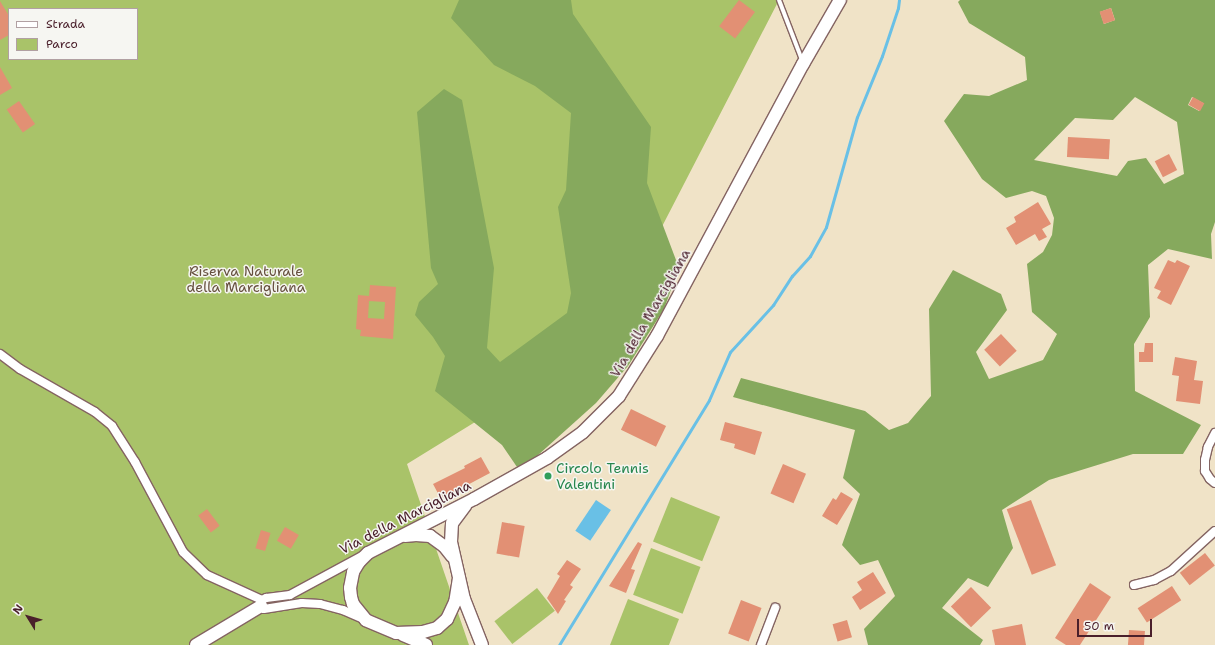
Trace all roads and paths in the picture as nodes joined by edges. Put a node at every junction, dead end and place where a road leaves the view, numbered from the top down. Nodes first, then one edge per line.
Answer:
1 (779, 0) edge
2 (840, 0) edge
3 (804, 64) junction
4 (0, 354) edge
5 (1215, 433) edge
6 (1215, 483) edge
7 (474, 499) junction
8 (1215, 531) edge
9 (398, 537) junction
10 (368, 553) junction
11 (455, 561) junction
12 (459, 578) junction
13 (1134, 585) dead end
14 (261, 603) junction
15 (775, 608) dead end
16 (366, 620) junction
17 (396, 633) junction
18 (196, 645) edge
19 (426, 645) edge
20 (482, 645) edge
21 (760, 645) edge

1 - 3 lane
2 - 3 street, Via della Marcigliana
3 - 7 street, Via della Marcigliana
4 - 14 street
5 - 6 street
7 - 9 street, Via della Marcigliana
7 - 11 street
8 - 13 street
9 - 10 street, Via della Marcigliana
9 - 11 street
10 - 14 street, Via della Marcigliana
10 - 16 street
11 - 12 street
12 - 17 street
12 - 20 street
14 - 16 street
14 - 18 street, Via della Marcigliana
15 - 21 street
16 - 17 street
17 - 19 street

